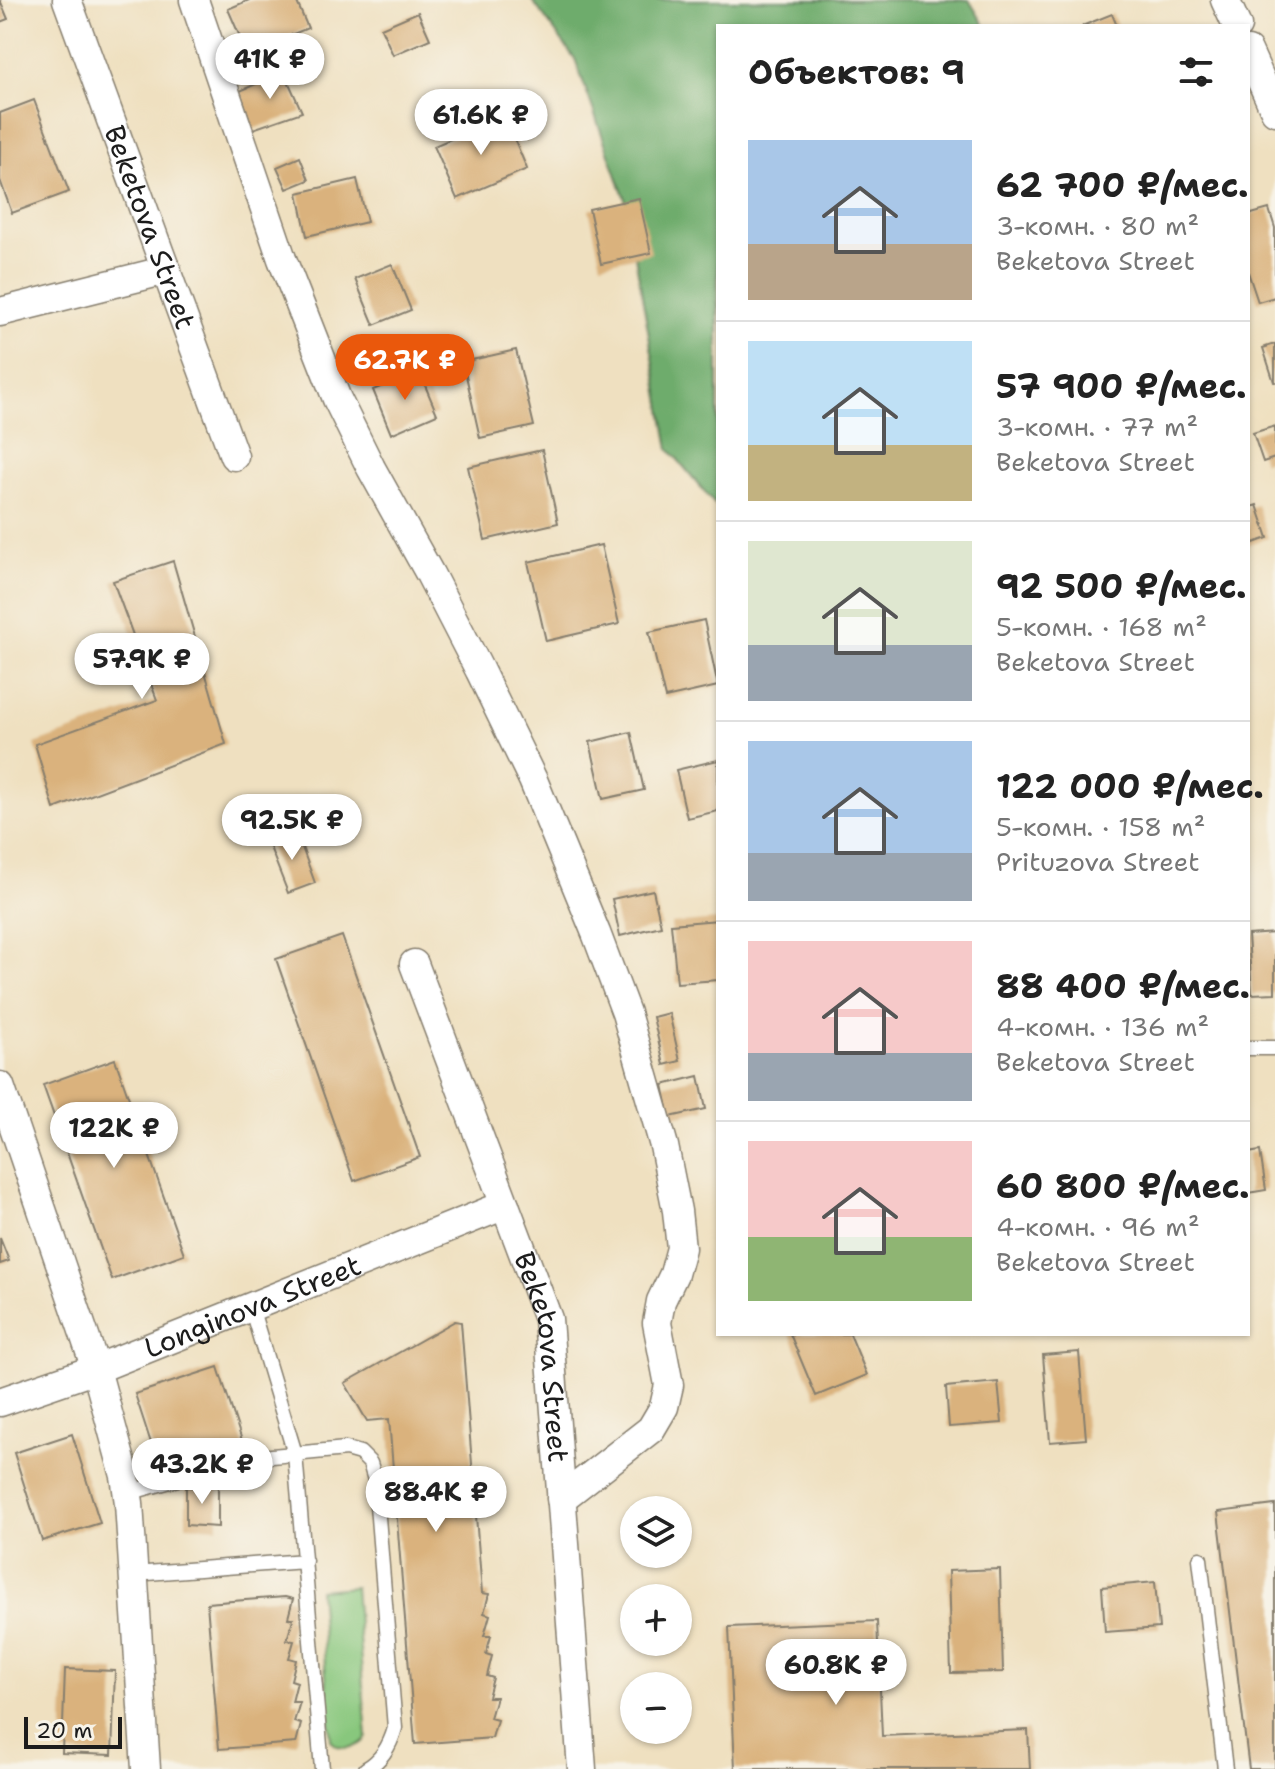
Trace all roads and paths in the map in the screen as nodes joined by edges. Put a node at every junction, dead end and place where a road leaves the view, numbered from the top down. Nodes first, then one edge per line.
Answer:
1 (67, 0) edge
2 (194, 0) edge
3 (1225, 0) edge
4 (1236, 24) edge
5 (1250, 55) edge
6 (1275, 111) edge
7 (167, 270) junction
8 (0, 312) edge
9 (234, 456) dead end
10 (414, 964) dead end
11 (1250, 1048) edge
12 (1275, 1048) edge
13 (0, 1086) edge
14 (505, 1205) junction
15 (251, 1307) junction
16 (96, 1369) junction
17 (0, 1402) edge
18 (295, 1454) junction
19 (128, 1493) junction
20 (561, 1499) junction
21 (1200, 1559) dead end
22 (305, 1561) junction
23 (134, 1574) junction
24 (146, 1769) edge
25 (322, 1769) edge
26 (366, 1769) edge
27 (582, 1769) edge
28 (1225, 1769) edge

1 - 7 street, Beketova Street
2 - 20 street
3 - 4 street
5 - 6 street
7 - 8 street
7 - 9 street, Beketova Street
10 - 14 street, Beketova Street
11 - 12 lane
13 - 16 street
14 - 15 street, Longinova Street
14 - 20 street, Beketova Street
15 - 16 street, Longinova Street
15 - 18 lane
16 - 17 street, Longinova Street
16 - 19 street
18 - 19 lane
18 - 22 lane
18 - 26 lane
19 - 23 street
20 - 27 street, Beketova Street
21 - 28 lane
22 - 23 lane
22 - 25 lane
23 - 24 street

